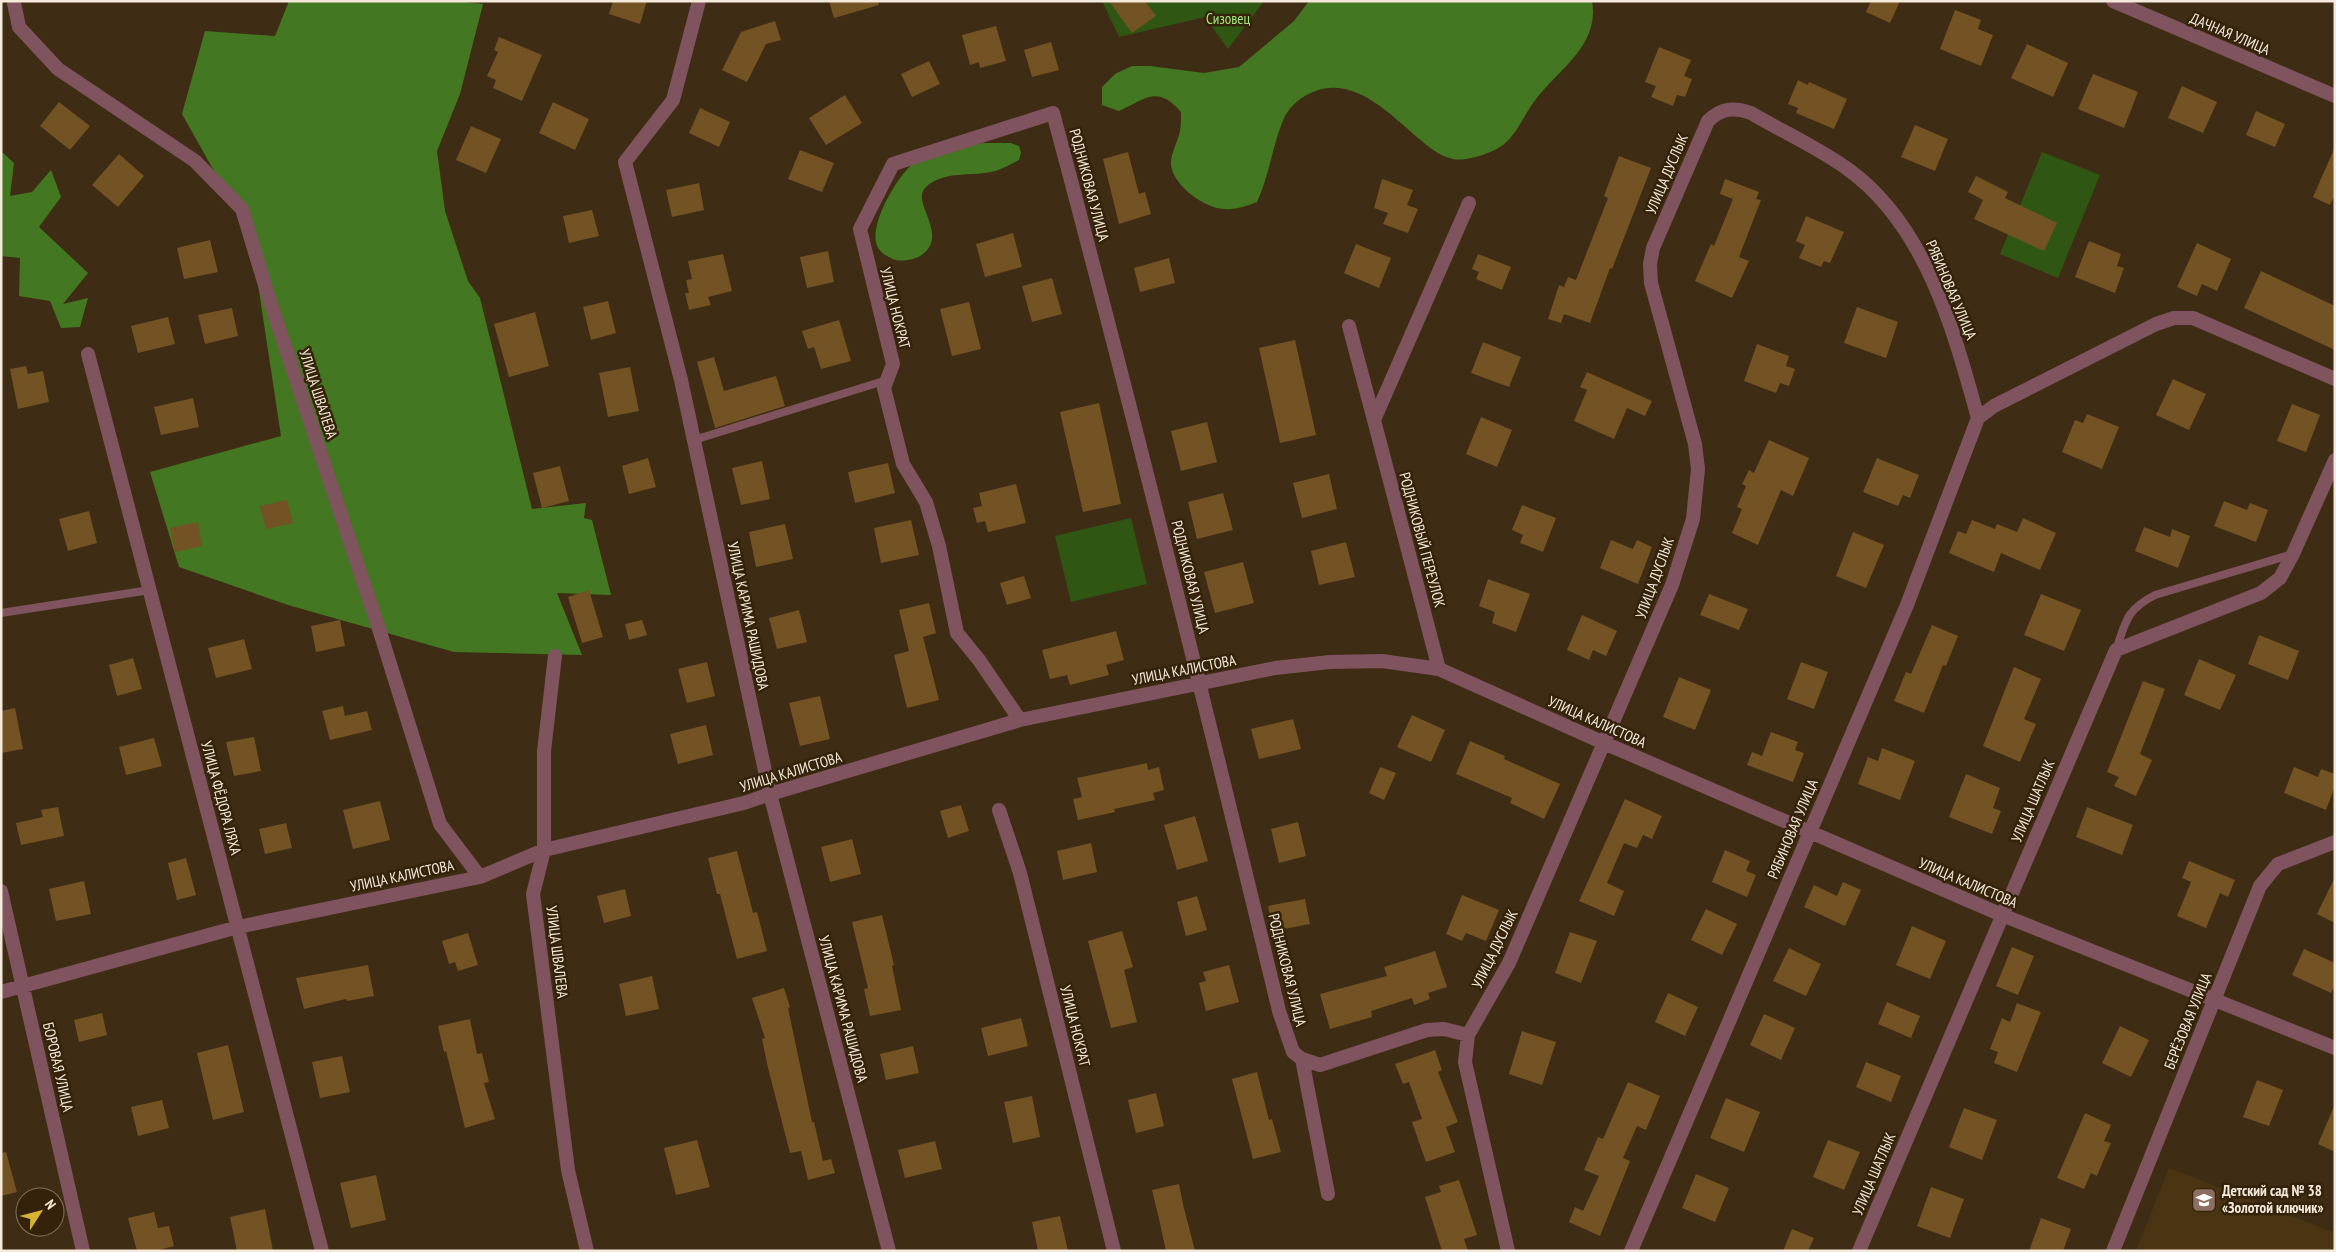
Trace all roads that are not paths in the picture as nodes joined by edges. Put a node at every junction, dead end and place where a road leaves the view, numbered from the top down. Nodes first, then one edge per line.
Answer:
1 (699, 1) edge
2 (2113, 1) edge
3 (12, 3) edge
4 (2335, 96) edge
5 (1053, 113) joint
6 (1714, 114) joint
7 (1469, 203) dead end
8 (1349, 326) dead end
9 (88, 354) dead end
10 (2335, 379) edge
11 (887, 380) junction
12 (1978, 418) junction
13 (1374, 420) junction
14 (694, 440) junction
15 (2335, 460) edge
16 (2293, 554) junction
17 (150, 590) junction
18 (1, 613) edge
19 (2116, 650) junction
20 (555, 656) dead end
21 (1439, 668) junction
22 (1200, 684) junction
23 (1020, 720) junction
24 (1604, 743) junction
25 (770, 794) junction
26 (999, 810) dead end
27 (1809, 831) junction
28 (2335, 842) edge
29 (544, 850) junction
30 (480, 877) junction
31 (1, 891) edge
32 (2002, 916) junction
33 (238, 928) junction
34 (24, 987) junction
35 (1, 992) edge
36 (2214, 1000) junction
37 (1468, 1035) junction
38 (2335, 1048) edge
39 (1302, 1060) junction
40 (1328, 1194) dead end
41 (83, 1251) edge
42 (322, 1251) edge
43 (587, 1251) edge
44 (889, 1251) edge
45 (1114, 1251) edge
46 (1508, 1251) edge
47 (1632, 1251) edge
48 (1858, 1251) edge
49 (2113, 1251) edge

1 - 14 street, УЛИЦА КАРИМА РАШИДОВА
2 - 4 street, ДАЧНАЯ УЛИЦА
3 - 30 street, УЛИЦА ШВАЛЕВА
5 - 11 street, УЛИЦА НОКРАТ
5 - 22 street, РОДНИКОВАЯ УЛИЦА
6 - 12 street, РЯБИНОВАЯ УЛИЦА
6 - 24 street, УЛИЦА ДУСЛЫК
7 - 13 street
8 - 13 street, РОДНИКОВЫЙ ПЕРЕУЛОК
9 - 17 street, УЛИЦА ФЁДОРА ЛЯХА
10 - 12 street
11 - 14 lane
11 - 23 street, УЛИЦА НОКРАТ
12 - 27 street, РЯБИНОВАЯ УЛИЦА
13 - 21 street, РОДНИКОВЫЙ ПЕРЕУЛОК
14 - 25 street, УЛИЦА КАРИМА РАШИДОВА
15 - 16 street
16 - 19 street
16 - 19 lane
17 - 18 lane
17 - 33 street, УЛИЦА ФЁДОРА ЛЯХА
19 - 32 street, УЛИЦА ШАТЛЫК
20 - 29 street, УЛИЦА ШВАЛЕВА
21 - 22 street, УЛИЦА КАЛИСТОВА
21 - 24 street, УЛИЦА КАЛИСТОВА
22 - 23 street, УЛИЦА КАЛИСТОВА
22 - 39 street, РОДНИКОВАЯ УЛИЦА
23 - 25 street, УЛИЦА КАЛИСТОВА
24 - 27 street, УЛИЦА КАЛИСТОВА
24 - 37 street, УЛИЦА ДУСЛЫК
25 - 29 street, УЛИЦА КАЛИСТОВА
25 - 44 street, УЛИЦА КАРИМА РАШИДОВА
26 - 45 street, УЛИЦА НОКРАТ
27 - 32 street, УЛИЦА КАЛИСТОВА
27 - 47 street, РЯБИНОВАЯ УЛИЦА
28 - 36 street, БЕРЁЗОВАЯ УЛИЦА
29 - 30 street, УЛИЦА КАЛИСТОВА
29 - 43 street, УЛИЦА ШВАЛЕВА
30 - 33 street, УЛИЦА КАЛИСТОВА
31 - 34 street, БОРОВАЯ УЛИЦА
32 - 36 street, УЛИЦА КАЛИСТОВА
32 - 48 street, УЛИЦА ШАТЛЫК
33 - 34 street, УЛИЦА КАЛИСТОВА
33 - 42 street, УЛИЦА ФЁДОРА ЛЯХА
34 - 35 street, УЛИЦА КАЛИСТОВА
34 - 41 street, БОРОВАЯ УЛИЦА
36 - 38 street, УЛИЦА КАЛИСТОВА
36 - 49 street, БЕРЁЗОВАЯ УЛИЦА
37 - 39 street
37 - 46 street, УЛИЦА ДУСЛЫК
39 - 40 street, РОДНИКОВАЯ УЛИЦА

